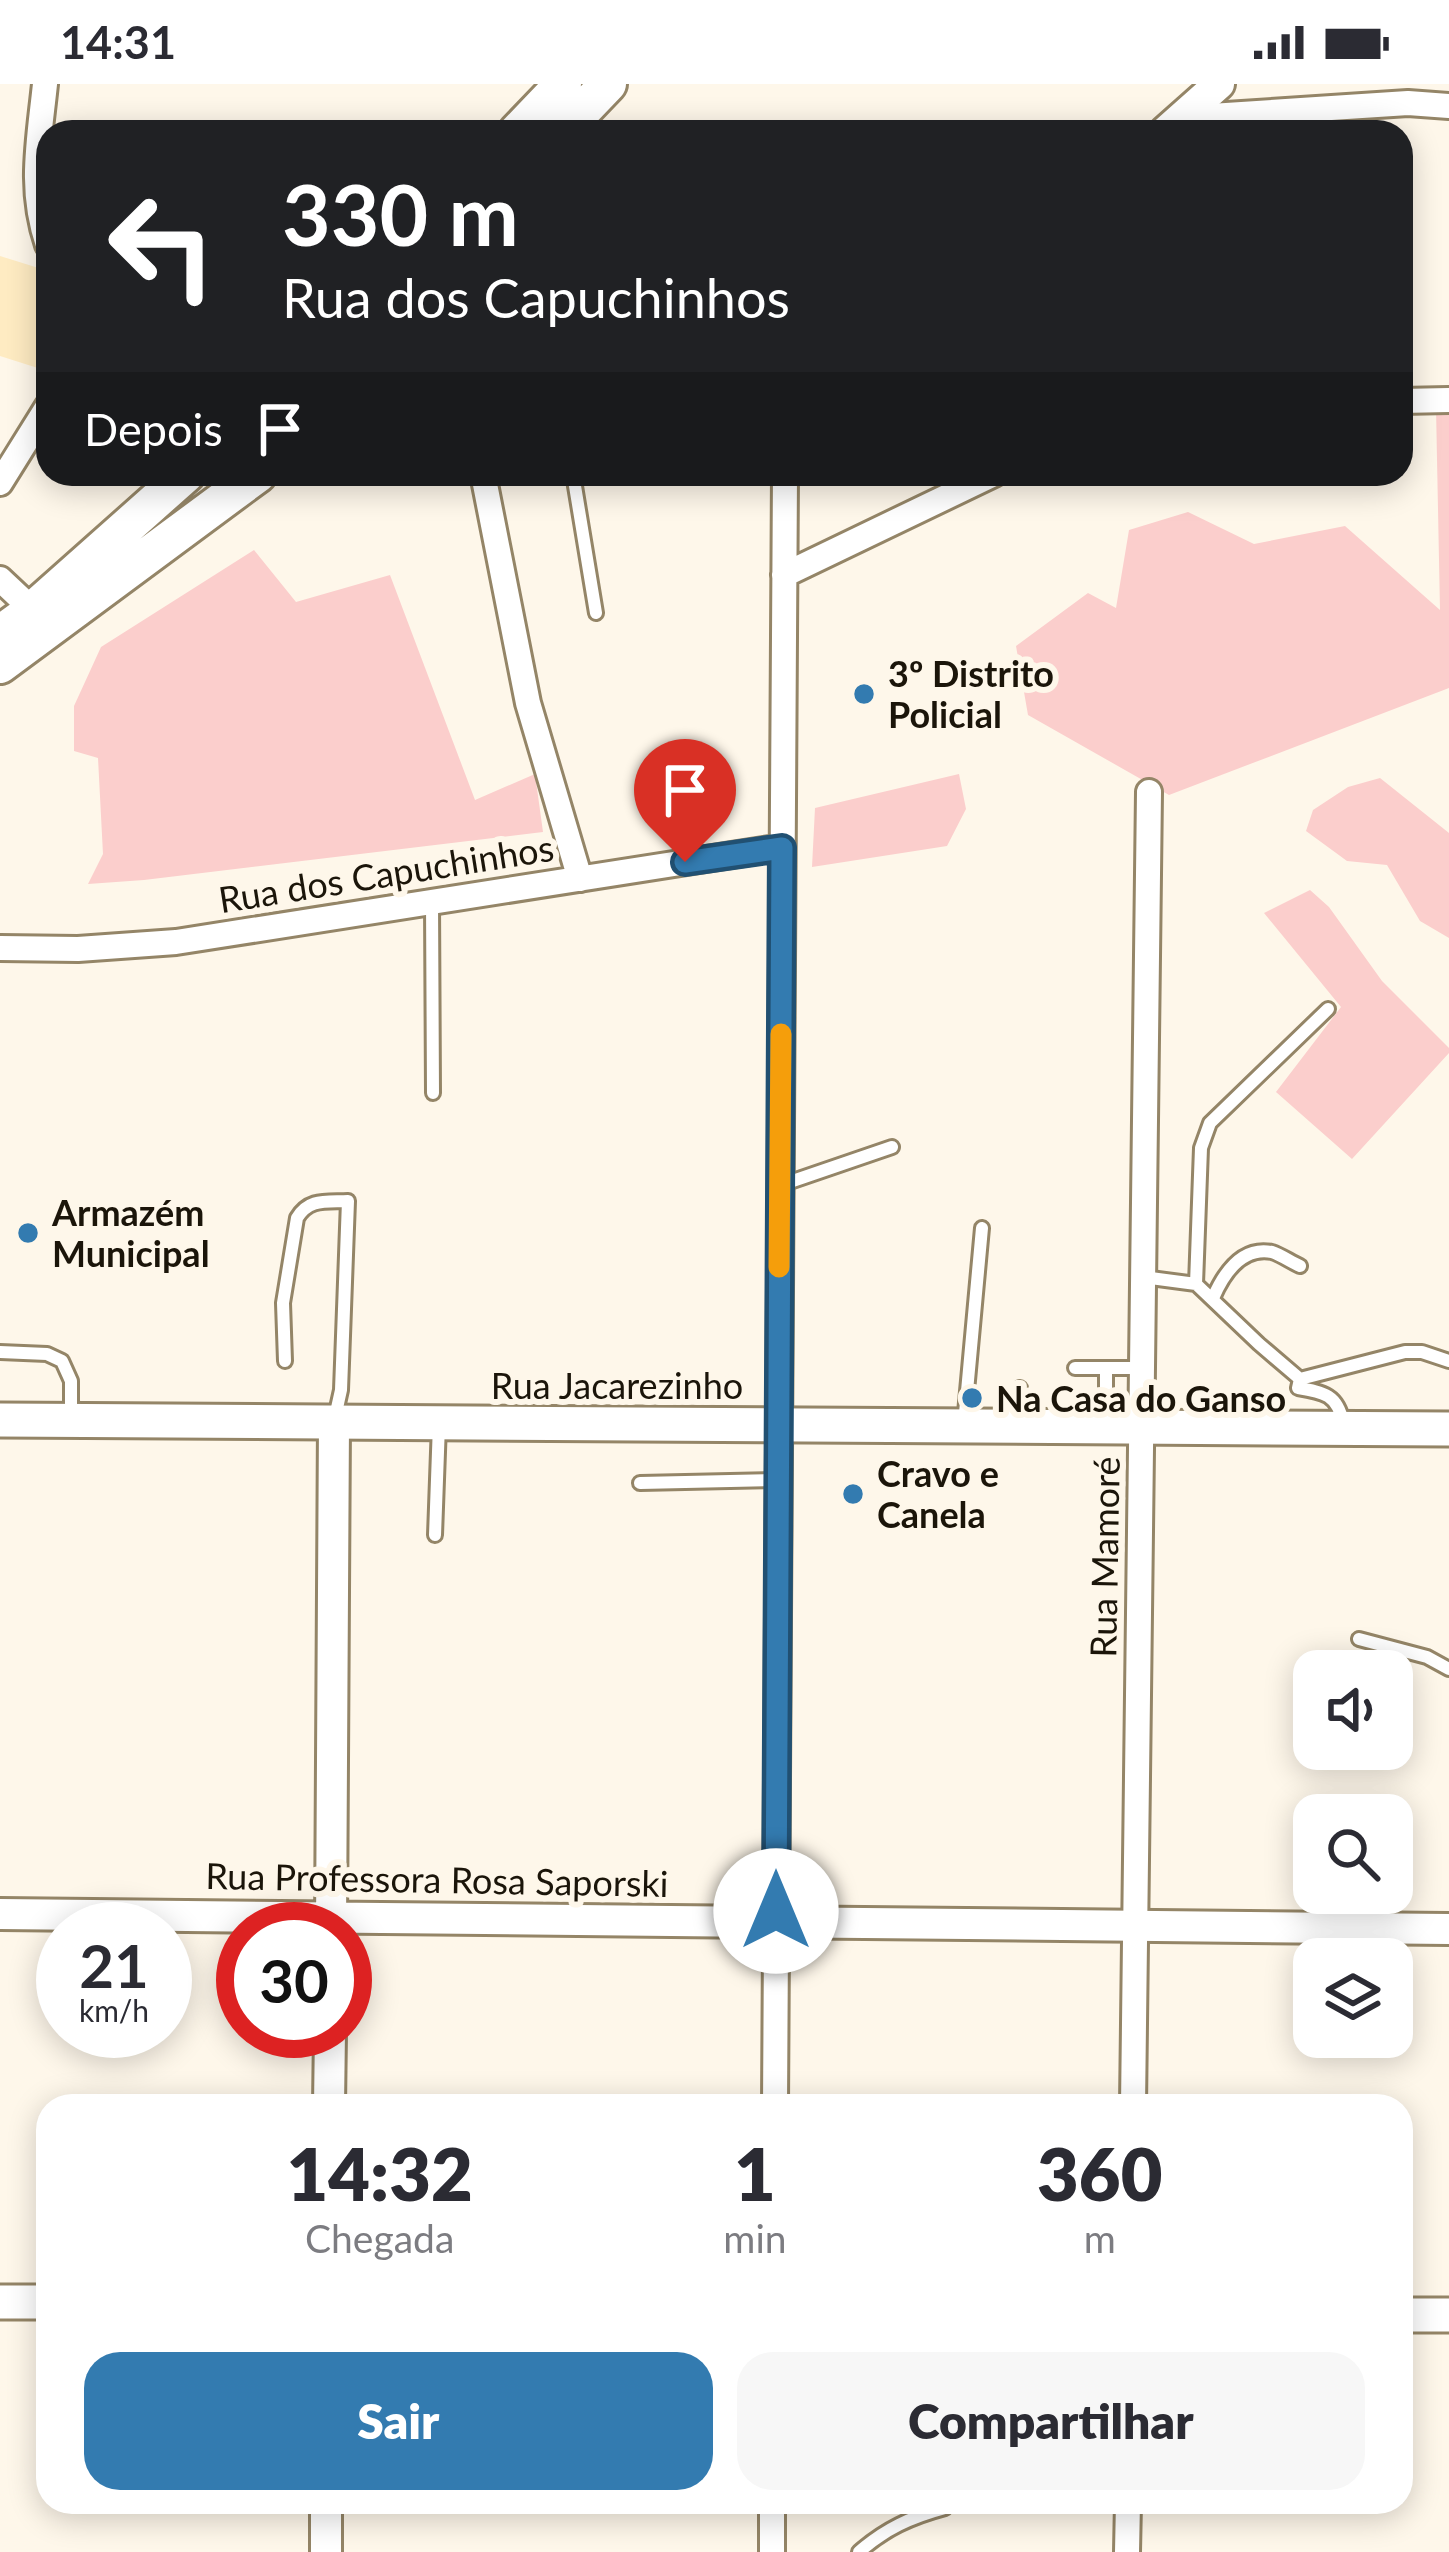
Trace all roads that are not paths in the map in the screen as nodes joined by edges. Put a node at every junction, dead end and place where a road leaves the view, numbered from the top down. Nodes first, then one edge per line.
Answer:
1 (45, 84) edge
2 (563, 84) edge
3 (608, 84) edge
4 (1219, 84) edge
5 (1449, 106) edge
6 (41, 120) edge
7 (528, 120) edge
8 (574, 120) edge
9 (1178, 120) edge
10 (1228, 120) edge
11 (1449, 400) edge
12 (1413, 401) edge
13 (36, 425) edge
14 (0, 483) edge
15 (172, 486) edge
16 (237, 486) edge
17 (485, 486) edge
18 (575, 486) edge
19 (784, 486) edge
20 (969, 486) edge
21 (784, 575) junction
22 (0, 579) edge
23 (33, 610) junction
24 (596, 614) dead end
25 (0, 634) edge
26 (0, 664) edge
27 (1149, 792) dead end
28 (782, 848) junction
29 (580, 879) junction
30 (432, 902) junction
31 (0, 948) edge
32 (1328, 1009) dead end
33 (433, 1093) dead end
34 (892, 1147) dead end
35 (780, 1186) junction
36 (982, 1228) dead end
37 (1300, 1266) dead end
38 (1143, 1277) junction
39 (1196, 1283) junction
40 (1213, 1298) junction
41 (0, 1352) edge
42 (285, 1361) dead end
43 (1449, 1361) edge
44 (1076, 1368) dead end
45 (1106, 1368) junction
46 (1142, 1368) junction
47 (1300, 1379) junction
48 (1020, 1388) dead end
49 (0, 1420) edge
50 (71, 1421) junction
51 (334, 1422) junction
52 (439, 1423) junction
53 (779, 1425) junction
54 (963, 1426) junction
55 (1020, 1426) junction
56 (1106, 1427) junction
57 (1141, 1427) junction
58 (1344, 1428) junction
59 (1449, 1429) edge
60 (778, 1480) junction
61 (640, 1484) dead end
62 (435, 1535) dead end
63 (1359, 1639) dead end
64 (1449, 1669) edge
65 (331, 1902) edge
66 (0, 1913) edge
67 (216, 1920) edge
68 (776, 1922) junction
69 (372, 1923) edge
70 (1135, 1926) junction
71 (1449, 1929) edge
72 (330, 2058) edge
73 (329, 2094) edge
74 (775, 2094) edge
75 (1133, 2094) edge
76 (0, 2302) edge
77 (36, 2302) edge
78 (1413, 2314) edge
79 (1449, 2315) edge
80 (326, 2514) edge
81 (772, 2514) edge
82 (922, 2514) edge
83 (1128, 2514) edge
84 (326, 2552) edge
85 (772, 2552) edge
86 (859, 2552) edge
87 (1127, 2552) edge

1 - 6 street
2 - 7 main road
3 - 8 main road
4 - 9 street
5 - 10 street
11 - 12 street
13 - 14 street
15 - 23 main road
16 - 26 main road
17 - 29 street
18 - 24 lane
19 - 21 street
20 - 21 street
21 - 28 street
22 - 23 street
23 - 25 main road
27 - 38 street, Rua Mamoré
28 - 29 street, Rua dos Capuchinhos
28 - 35 street
29 - 30 street, Rua dos Capuchinhos
30 - 31 street, Rua dos Capuchinhos
30 - 33 lane
32 - 39 lane
34 - 35 lane
35 - 53 street
36 - 54 lane
37 - 40 lane
38 - 39 lane
38 - 46 street, Rua Mamoré
39 - 40 lane
40 - 47 lane
41 - 50 lane
42 - 51 lane
43 - 47 lane
44 - 45 lane
45 - 46 lane
45 - 56 lane
46 - 57 street, Rua Mamoré
47 - 58 lane
48 - 55 lane
49 - 50 main road, Rua Jacarezinho
50 - 51 main road, Rua Jacarezinho
51 - 52 main road, Rua Jacarezinho
51 - 65 street
52 - 53 main road, Rua Jacarezinho
52 - 62 lane
53 - 54 main road, Rua Jacarezinho
53 - 60 street
54 - 55 main road, Rua Jacarezinho
55 - 56 main road, Rua Jacarezinho
56 - 57 main road, Rua Jacarezinho
57 - 58 main road, Rua Jacarezinho
57 - 70 street, Rua Mamoré
58 - 59 main road, Rua Jacarezinho
60 - 61 lane
60 - 68 street
63 - 64 lane
66 - 67 street, Rua Professora Rosa Saporski
68 - 69 street, Rua Professora Rosa Saporski
68 - 70 street, Rua Professora Rosa Saporski
68 - 74 street
70 - 71 street, Rua Professora Rosa Saporski
70 - 75 street, Rua Mamoré
72 - 73 street
76 - 77 main road
78 - 79 main road
80 - 84 street
81 - 85 street
82 - 86 lane
83 - 87 street

